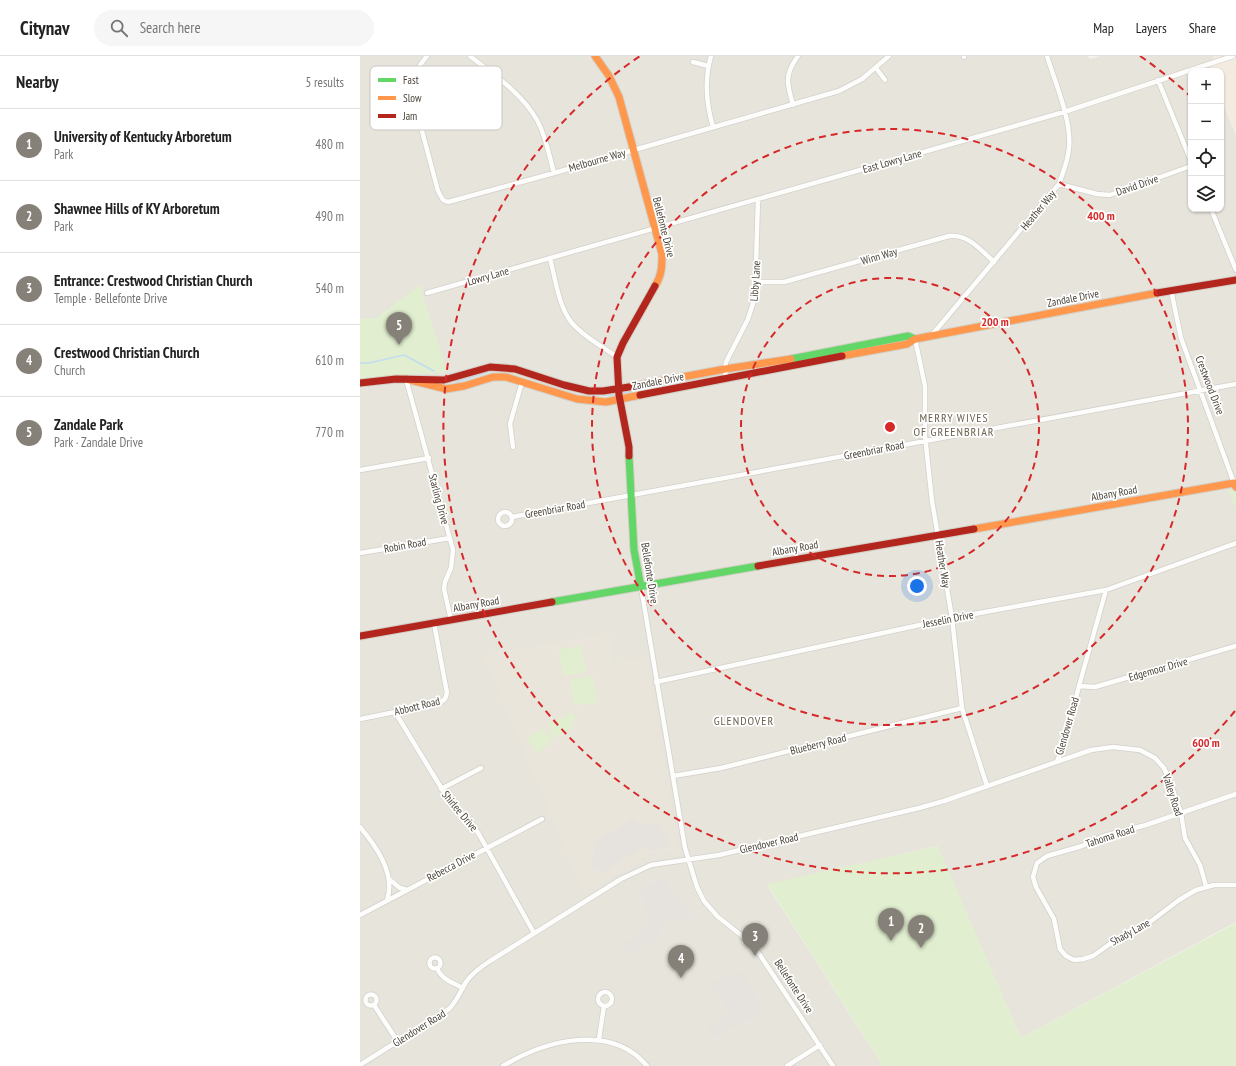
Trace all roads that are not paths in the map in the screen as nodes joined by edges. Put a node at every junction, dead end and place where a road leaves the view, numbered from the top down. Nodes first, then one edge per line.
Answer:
1 (427, 56) edge
2 (470, 56) edge
3 (711, 56) edge
4 (798, 56) edge
5 (889, 56) edge
6 (1047, 56) edge
7 (1233, 56) edge
8 (598, 57) edge
9 (693, 62) dead end
10 (420, 66) edge
11 (482, 66) edge
12 (708, 66) junction
13 (876, 68) junction
14 (885, 80) dead end
15 (1158, 80) junction
16 (502, 82) edge
17 (793, 105) junction
18 (1064, 112) junction
19 (713, 127) junction
20 (422, 130) edge
21 (633, 150) junction
22 (1188, 154) edge
23 (1188, 167) edge
24 (554, 173) junction
25 (1059, 184) junction
26 (758, 199) junction
27 (1212, 212) edge
28 (655, 229) junction
29 (550, 258) junction
30 (994, 262) junction
31 (1236, 270) edge
32 (1236, 280) edge
33 (756, 282) junction
34 (1171, 290) junction
35 (427, 293) dead end
36 (931, 336) junction
37 (915, 339) junction
38 (617, 357) junction
39 (724, 369) junction
40 (406, 379) junction
41 (726, 379) junction
42 (522, 382) junction
43 (360, 383) edge
44 (1236, 384) edge
45 (620, 389) junction
46 (1200, 390) junction
47 (620, 400) junction
48 (926, 440) junction
49 (513, 446) dead end
50 (429, 458) junction
51 (360, 470) edge
52 (1235, 485) edge
53 (631, 495) junction
54 (512, 517) dead end
55 (938, 535) junction
56 (450, 538) junction
57 (1236, 542) edge
58 (360, 553) edge
59 (641, 586) junction
60 (1106, 590) junction
61 (952, 618) junction
62 (451, 620) junction
63 (434, 623) junction
64 (360, 636) edge
65 (1236, 646) edge
66 (656, 682) junction
67 (1079, 686) junction
68 (962, 708) junction
69 (395, 712) junction
70 (360, 719) edge
71 (1055, 762) junction
72 (481, 768) dead end
73 (673, 776) junction
74 (987, 786) junction
75 (441, 789) junction
76 (1236, 794) edge
77 (1181, 813) junction
78 (542, 819) dead end
79 (360, 827) edge
80 (487, 847) junction
81 (688, 860) junction
82 (389, 879) junction
83 (1236, 885) edge
84 (1206, 886) junction
85 (407, 890) junction
86 (388, 900) junction
87 (1051, 913) joint
88 (360, 915) edge
89 (534, 933) junction
90 (437, 968) dead end
91 (463, 988) junction
92 (374, 1004) dead end
93 (604, 1006) dead end
94 (599, 1039) junction
95 (398, 1042) junction
96 (820, 1045) junction
97 (360, 1065) edge
98 (503, 1066) edge
99 (647, 1066) edge
100 (787, 1066) edge
101 (833, 1066) edge

1 - 10 street, Melbourne Way
2 - 11 street
3 - 12 street
4 - 17 street
5 - 13 street, Melbourne Way
6 - 18 street, Heather Way
7 - 15 street, East Lowry Lane
8 - 21 street, Bellefonte Drive
9 - 12 street
12 - 19 street
13 - 14 street
13 - 17 street, Melbourne Way
15 - 18 street, East Lowry Lane
15 - 22 street
16 - 24 street
17 - 19 street, Melbourne Way
18 - 25 street, Heather Way
18 - 26 street, East Lowry Lane
19 - 21 street, Melbourne Way
20 - 24 street, Melbourne Way
21 - 24 street, Melbourne Way
21 - 28 street, Bellefonte Drive
23 - 25 street, David Drive
25 - 30 street, Heather Way
26 - 28 street, East Lowry Lane
26 - 33 street, Libby Lane
27 - 31 street
28 - 29 street, East Lowry Lane
28 - 38 street, Bellefonte Drive
29 - 35 street, Lowry Lane
29 - 38 street
30 - 33 street, Winn Way
30 - 36 street, Heather Way
32 - 34 street, Zandale Drive
33 - 39 street, Libby Lane
34 - 36 street, Zandale Drive
34 - 46 street, Crestwood Drive
36 - 37 street, Zandale Drive
37 - 39 street, Zandale Drive
37 - 41 street, Zandale Drive
37 - 48 street, Heather Way
38 - 45 street, Bellefonte Drive
39 - 41 street
39 - 45 street, Zandale Drive
40 - 42 street, Zandale Drive
40 - 43 street, Zandale Drive
40 - 45 street, Zandale Drive
40 - 50 street, Starling Drive
41 - 47 street, Zandale Drive
42 - 47 street, Zandale Drive
42 - 49 street
44 - 46 street, Greenbriar Road
45 - 47 street, Bellefonte Drive
46 - 48 street, Greenbriar Road
46 - 52 street, Crestwood Drive
47 - 53 street, Bellefonte Drive
48 - 53 street, Greenbriar Road
48 - 55 street, Heather Way
50 - 51 street
50 - 56 street, Starling Drive
52 - 55 street, Albany Road
53 - 54 street, Greenbriar Road
53 - 59 street, Bellefonte Drive
55 - 59 street, Albany Road
55 - 61 street, Heather Way
56 - 58 street, Robin Road
56 - 62 street, Starling Drive
57 - 60 street, Jesselin Drive
59 - 62 street, Albany Road
59 - 66 street, Bellefonte Drive
60 - 61 street, Jesselin Drive
60 - 67 street, Glendover Road
61 - 66 street, Jesselin Drive
61 - 68 street, Heather Way
62 - 63 street, Albany Road
63 - 64 street, Albany Road
63 - 69 street, Abbott Road
65 - 67 street, Edgemoor Drive
66 - 73 street, Bellefonte Drive
67 - 71 street, Glendover Road
68 - 73 street, Blueberry Road
68 - 74 street, Heather Way
69 - 70 street, Abbott Road
69 - 75 street, Shirlee Drive
71 - 74 street, Glendover Road
71 - 77 street, Valley Road
72 - 75 street
73 - 81 street, Bellefonte Drive
74 - 81 street, Glendover Road
75 - 80 street, Shirlee Drive
76 - 77 street, Tahoma Road
77 - 84 street, Valley Road
77 - 87 street, Tahoma Road
78 - 80 street, Rebecca Drive
79 - 82 street
80 - 85 street, Rebecca Drive
80 - 89 street, Shirlee Drive
81 - 89 street, Glendover Road
81 - 96 street, Bellefonte Drive
82 - 85 street
82 - 86 street
83 - 84 street, Shady Lane
84 - 87 street, Shady Lane
85 - 86 street, Rebecca Drive
86 - 88 street, Rebecca Drive
89 - 91 street, Glendover Road
90 - 91 street
91 - 95 street, Glendover Road
92 - 95 street
93 - 94 street
94 - 98 street
94 - 99 street
95 - 97 street, Glendover Road
96 - 100 street
96 - 101 street, Bellefonte Drive

